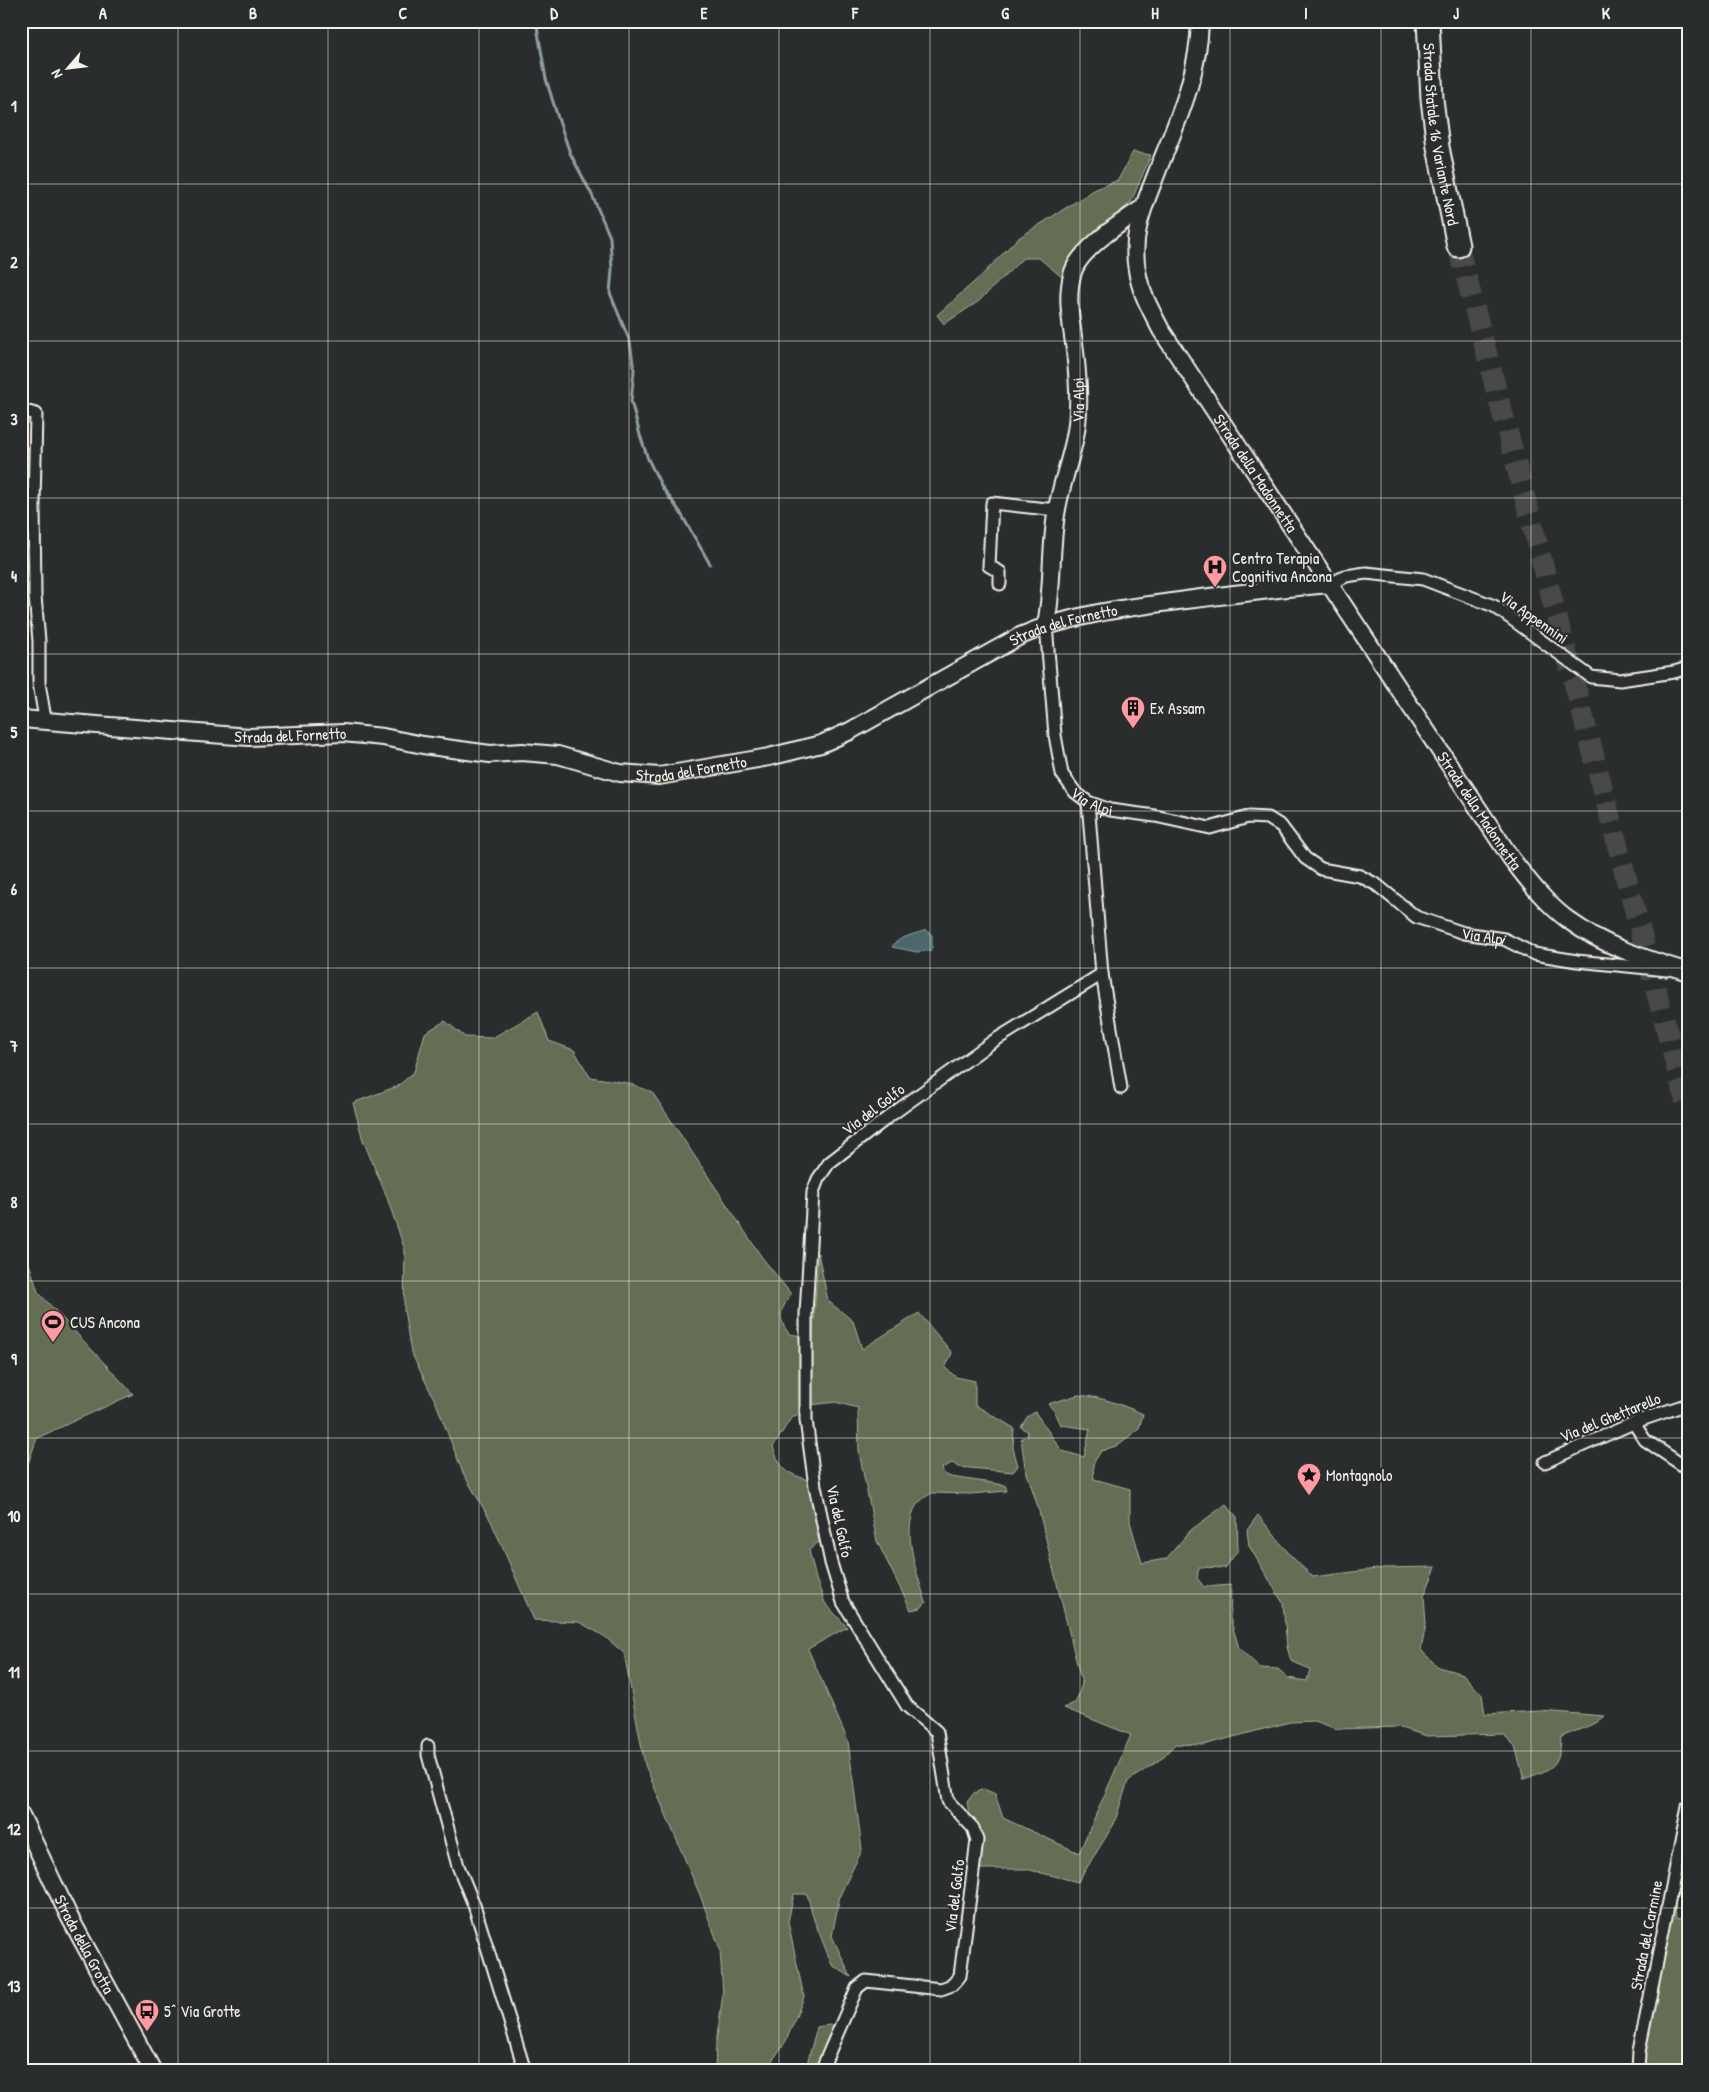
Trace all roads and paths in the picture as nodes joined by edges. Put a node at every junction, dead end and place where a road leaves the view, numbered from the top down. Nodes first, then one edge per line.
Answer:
1 (1200, 21) edge
2 (1428, 21) edge
3 (1141, 208) junction
4 (21, 239) edge
5 (1458, 246) tunnel mouth
6 (21, 259) edge
7 (21, 410) edge
8 (1056, 510) junction
9 (1000, 584) dead end
10 (1330, 584) junction
11 (1046, 625) junction
12 (1688, 668) edge
13 (21, 719) edge
14 (45, 720) junction
15 (1088, 802) junction
16 (1688, 972) edge
17 (1102, 974) junction
18 (1121, 1088) dead end
19 (1688, 1404) edge
20 (1638, 1421) junction
21 (1545, 1462) dead end
22 (1688, 1469) edge
23 (428, 1746) dead end
24 (1688, 1806) edge
25 (21, 1815) edge
26 (153, 2071) edge
27 (525, 2071) edge
28 (821, 2071) edge
29 (1638, 2071) edge

1 - 3 street, Strada della Madonnetta
2 - 5 highway, Strada Statale 16 Variante Nord
3 - 8 street, Via Alpi
3 - 10 street, Strada della Madonnetta
4 - 6 street
7 - 14 street
8 - 9 street
8 - 11 street, Via Alpi
10 - 11 street, Strada del Fornetto
10 - 12 street, Via Appennini
10 - 16 street, Strada della Madonnetta
11 - 14 street, Strada del Fornetto
11 - 15 street, Via Alpi
13 - 14 street, Strada del Fornetto
15 - 16 street, Via Alpi
15 - 17 street
17 - 18 street
17 - 28 street, Via del Golfo
19 - 20 street, Via del Ghettarello
20 - 21 street, Via del Ghettarello
20 - 22 street
23 - 27 street
24 - 29 street, Strada del Carmine
25 - 26 street, Strada della Grotta

